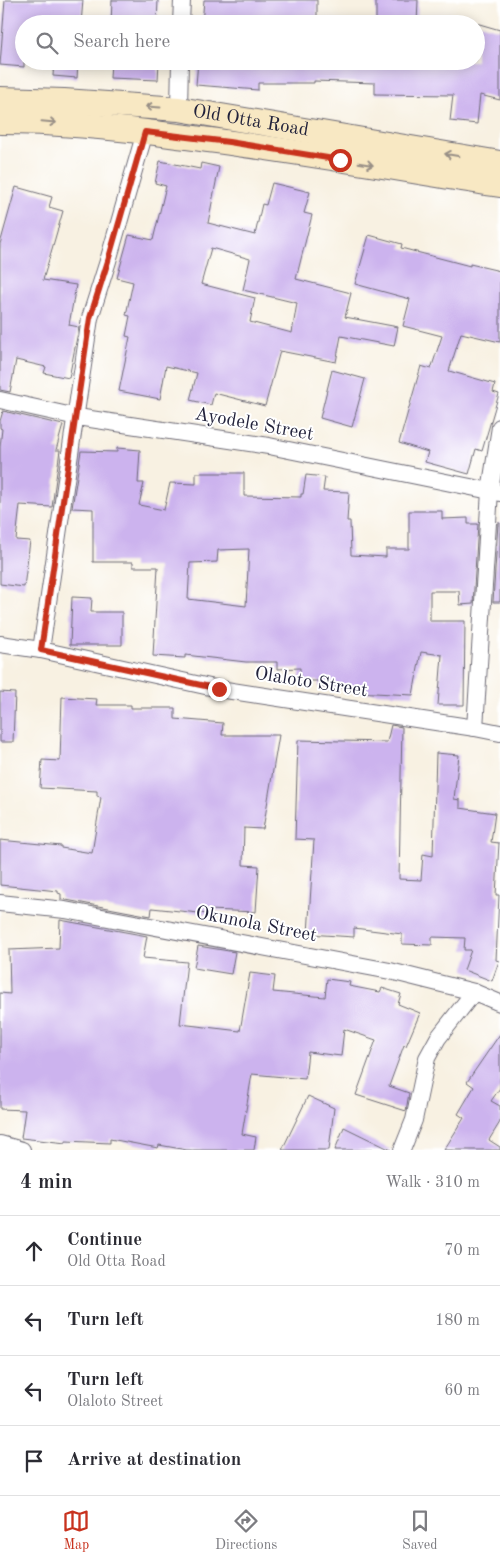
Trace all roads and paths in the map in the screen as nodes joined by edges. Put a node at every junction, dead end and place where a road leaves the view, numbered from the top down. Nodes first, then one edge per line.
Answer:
1 (182, 0) edge
2 (181, 15) edge
3 (180, 70) edge
4 (0, 99) edge
5 (179, 108) junction
6 (0, 122) edge
7 (145, 132) junction
8 (500, 163) edge
9 (500, 186) edge
10 (0, 400) edge
11 (77, 417) junction
12 (500, 427) edge
13 (495, 492) edge
14 (0, 644) edge
15 (41, 650) junction
16 (475, 728) junction
17 (500, 733) edge
18 (0, 903) edge
19 (474, 992) junction
20 (500, 1003) edge
21 (0, 1144) edge
22 (22, 1150) edge
23 (402, 1150) edge

1 - 2 street
3 - 5 street
5 -> 4 street, Old Otta Road
8 -> 5 street, Old Otta Road
6 -> 7 street, Old Otta Road
7 -> 9 street, Old Otta Road
7 - 11 street
10 - 11 street, Ayodele Street
11 - 13 street, Ayodele Street
11 - 15 street
12 - 13 street
13 - 16 street
14 - 15 street, Olaloto Street
15 - 16 street, Olaloto Street
16 - 17 street, Olaloto Street
18 - 19 street, Okunola Street
19 - 20 street, Okunola Street
19 - 23 street
21 - 22 street

